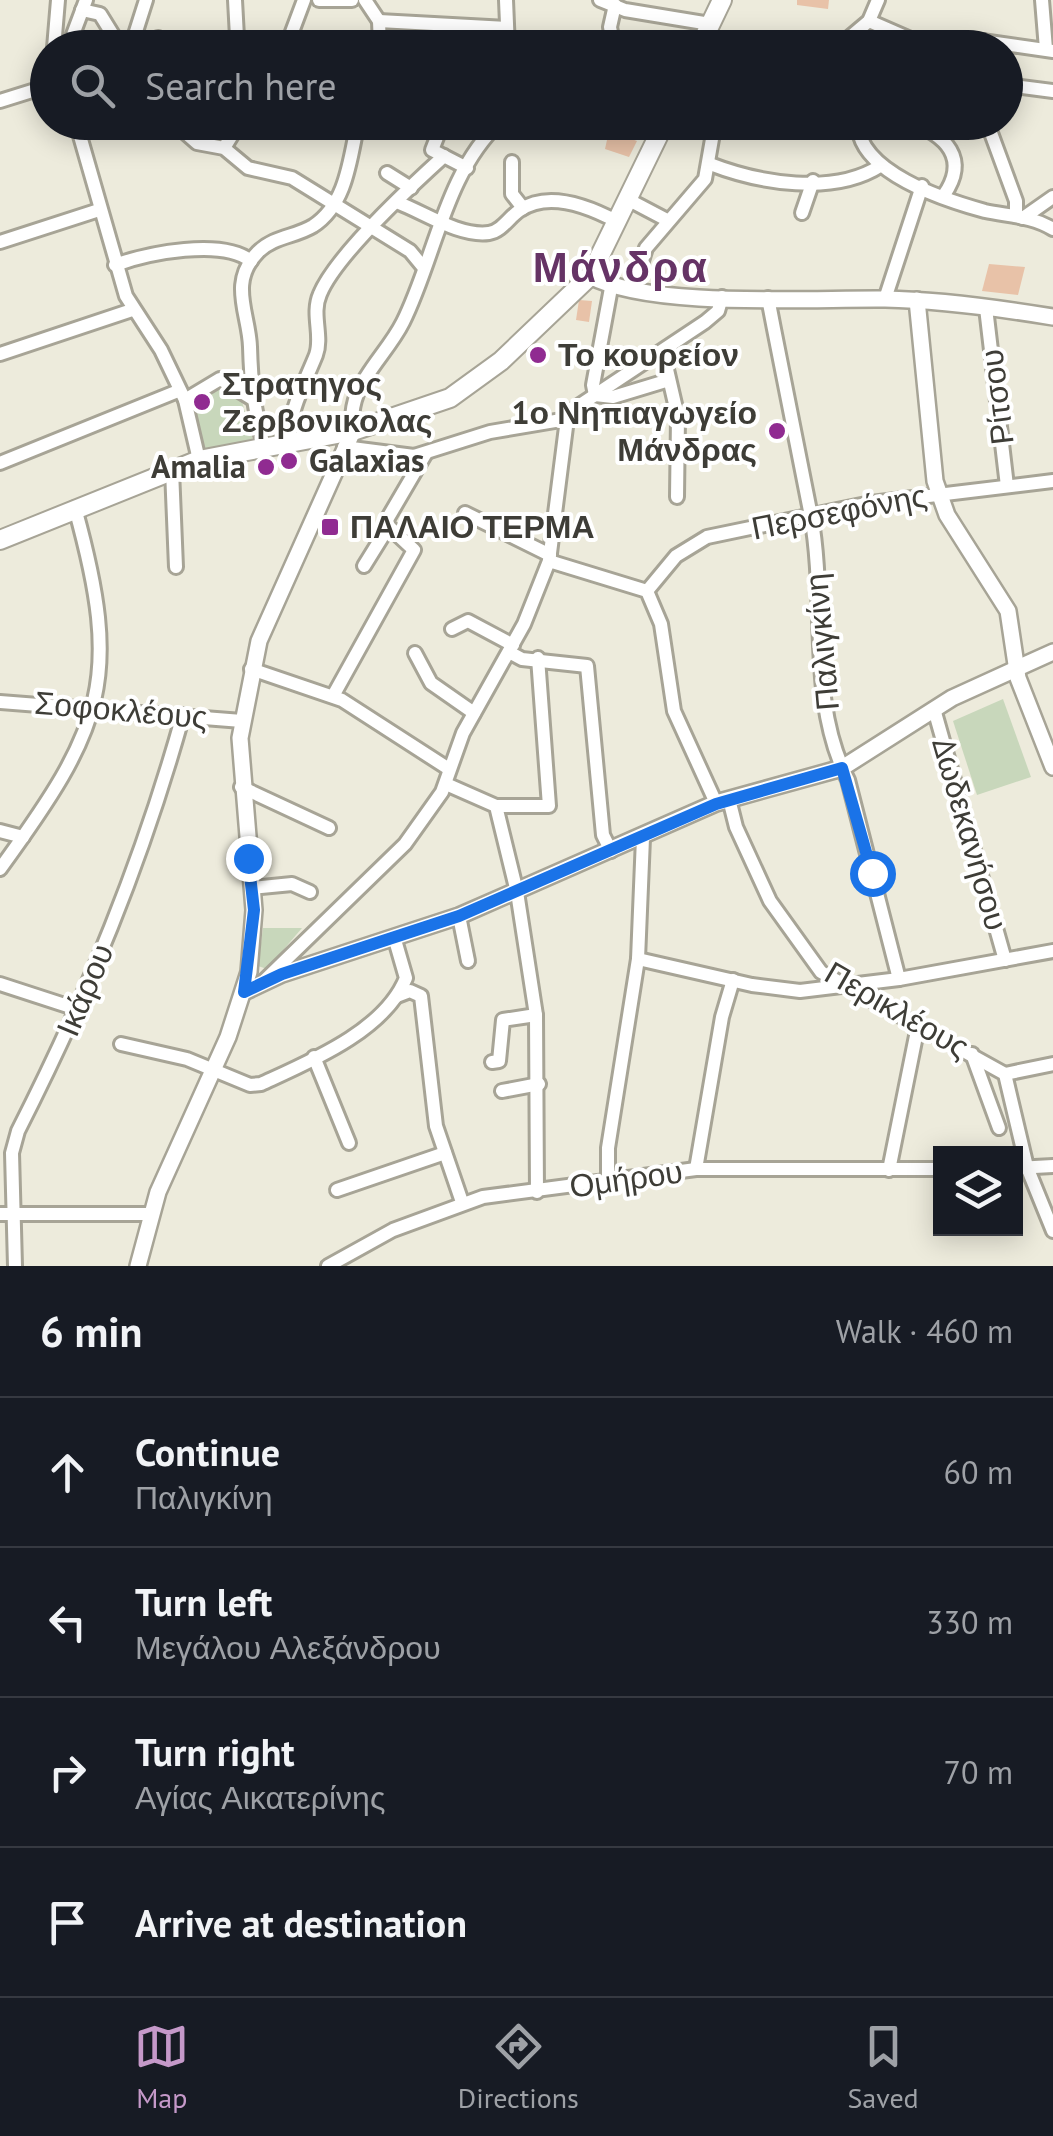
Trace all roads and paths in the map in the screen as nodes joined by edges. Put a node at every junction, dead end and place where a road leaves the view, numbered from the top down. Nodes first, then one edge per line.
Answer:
1 (58, 0) edge
2 (146, 0) edge
3 (236, 0) edge
4 (304, 0) edge
5 (319, 0) edge
6 (352, 0) edge
7 (364, 0) edge
8 (506, 0) edge
9 (600, 0) edge
10 (722, 0) edge
11 (878, 0) edge
12 (1042, 0) edge
13 (84, 5) edge
14 (615, 5) junction
15 (379, 21) junction
16 (868, 21) junction
17 (710, 24) junction
18 (507, 28) joint
19 (56, 30) edge
20 (75, 30) edge
21 (113, 30) edge
22 (133, 30) edge
23 (237, 30) edge
24 (293, 30) edge
25 (379, 30) edge
26 (611, 30) edge
27 (707, 30) edge
28 (857, 30) edge
29 (889, 30) edge
30 (1023, 46) edge
31 (1049, 50) edge
32 (1023, 87) edge
33 (1053, 91) edge
34 (30, 92) edge
35 (0, 101) edge
36 (81, 140) edge
37 (194, 140) edge
38 (229, 140) edge
39 (354, 140) edge
40 (436, 140) edge
41 (482, 140) edge
42 (655, 140) edge
43 (713, 140) edge
44 (861, 140) edge
45 (943, 140) edge
46 (993, 140) edge
47 (224, 148) junction
48 (444, 156) junction
49 (512, 162) dead end
50 (710, 164) junction
51 (880, 166) junction
52 (467, 168) junction
53 (386, 173) dead end
54 (814, 180) junction
55 (922, 186) junction
56 (412, 188) junction
57 (944, 196) junction
58 (1053, 197) edge
59 (629, 200) junction
60 (398, 204) junction
61 (332, 206) junction
62 (523, 208) junction
63 (99, 210) junction
64 (802, 213) dead end
65 (1019, 217) junction
66 (667, 220) junction
67 (442, 222) junction
68 (618, 222) junction
69 (1053, 230) edge
70 (372, 231) junction
71 (0, 242) edge
72 (251, 261) junction
73 (115, 265) junction
74 (424, 268) junction
75 (590, 276) junction
76 (611, 288) junction
77 (633, 290) junction
78 (722, 298) junction
79 (768, 298) junction
80 (885, 299) junction
81 (917, 300) junction
82 (986, 308) junction
83 (132, 310) junction
84 (1053, 317) edge
85 (663, 352) junction
86 (0, 354) edge
87 (669, 380) junction
88 (595, 395) junction
89 (182, 396) junction
90 (251, 398) junction
91 (567, 419) junction
92 (348, 439) junction
93 (289, 443) junction
94 (264, 446) junction
95 (426, 454) junction
96 (199, 460) junction
97 (0, 464) edge
98 (172, 470) junction
99 (1053, 482) edge
100 (1007, 486) junction
101 (939, 492) junction
102 (678, 497) dead end
103 (75, 508) junction
104 (465, 514) dead end
105 (811, 514) junction
106 (387, 530) junction
107 (0, 540) edge
108 (549, 558) junction
109 (364, 566) dead end
110 (176, 567) dead end
111 (648, 590) junction
112 (452, 630) dead end
113 (511, 648) junction
114 (1053, 652) edge
115 (415, 654) dead end
116 (538, 658) junction
117 (1016, 666) junction
118 (251, 669) junction
119 (333, 696) junction
120 (0, 702) edge
121 (93, 706) junction
122 (934, 708) junction
123 (474, 713) junction
124 (183, 715) junction
125 (242, 720) junction
126 (1053, 767) edge
127 (842, 768) junction
128 (449, 769) junction
129 (446, 784) junction
130 (241, 787) junction
131 (722, 801) junction
132 (496, 806) junction
133 (328, 828) dead end
134 (0, 831) edge
135 (23, 837) junction
136 (643, 838) junction
137 (610, 852) junction
138 (0, 869) edge
139 (252, 888) junction
140 (310, 892) dead end
141 (517, 892) junction
142 (459, 916) junction
143 (394, 940) junction
144 (1053, 952) edge
145 (638, 959) junction
146 (1006, 960) junction
147 (468, 961) dead end
148 (733, 980) junction
149 (899, 980) junction
150 (263, 982) junction
151 (0, 984) edge
152 (844, 986) junction
153 (244, 992) junction
154 (397, 996) junction
155 (80, 1010) junction
156 (536, 1015) junction
157 (918, 1026) junction
158 (121, 1044) dead end
159 (972, 1054) junction
160 (314, 1057) junction
161 (492, 1062) dead end
162 (1053, 1064) edge
163 (214, 1070) junction
164 (1005, 1074) junction
165 (539, 1084) junction
166 (502, 1092) dead end
167 (998, 1128) dead end
168 (348, 1143) dead end
169 (1017, 1146) edge
170 (445, 1154) junction
171 (1053, 1166) edge
172 (1023, 1167) edge
173 (696, 1168) junction
174 (933, 1169) edge
175 (889, 1170) junction
176 (1023, 1171) edge
177 (608, 1181) junction
178 (337, 1190) dead end
179 (537, 1192) junction
180 (462, 1202) junction
181 (6, 1214) edge
182 (151, 1214) junction
183 (1053, 1231) edge
184 (15, 1266) edge
185 (138, 1266) edge
186 (328, 1266) edge

1 - 19 street
2 - 22 street
3 - 23 street
4 - 24 street
5 - 6 street
7 - 15 street
8 - 18 street
9 - 14 street
10 - 17 main road
11 - 16 street
12 - 31 street
13 - 20 street
13 - 21 street
14 - 17 street
14 - 26 street
15 - 18 street
15 - 25 street
16 - 28 street
16 - 29 street
17 - 27 main road
30 - 31 street
32 - 33 street
34 - 35 street
36 - 63 street
37 - 47 street
38 - 47 street
39 - 61 street
40 - 48 street
41 - 52 street
42 - 59 main road
43 - 50 street
44 - 51 street
45 - 57 street
46 - 65 street
47 - 61 street
48 - 52 street
48 - 56 street
49 - 62 street
50 - 54 street
50 - 66 street
51 - 54 street
51 - 55 street
52 - 67 street
53 - 56 street
54 - 64 street
55 - 57 street
55 - 80 street
56 - 60 street
57 - 65 street
58 - 65 street
59 - 66 street
59 - 68 main road
60 - 67 street
60 - 70 street
61 - 70 street
61 - 72 street
62 - 67 street
62 - 68 street
63 - 71 street
63 - 73 street
65 - 69 street
66 - 77 street
67 - 74 street
68 - 75 main road
70 - 74 street
70 - 93 street
72 - 73 street
72 - 90 street
73 - 83 street
74 - 92 street
75 - 76 street
75 - 92 main road
76 - 77 street
76 - 88 street
77 - 78 street
78 - 79 street
78 - 85 street
79 - 80 street
79 - 105 street, Παλιγκίνη
80 - 81 street
81 - 82 street
81 - 101 street
82 - 84 street
82 - 100 street, Ρίτσου
83 - 86 street
83 - 89 street
85 - 87 street
85 - 88 street
87 - 88 street
87 - 102 street
88 - 91 street
89 - 90 street
89 - 96 street
89 - 97 street
90 - 94 street
91 - 95 street
91 - 108 street
92 - 93 main road
92 - 95 street
92 - 118 street
93 - 94 main road
94 - 96 main road
95 - 106 street
96 - 98 main road
98 - 103 main road
98 - 110 street
99 - 100 street, Περσεφόνης
100 - 101 street, Περσεφόνης
101 - 105 street, Περσεφόνης
101 - 117 street
103 - 107 main road
103 - 121 street
104 - 108 street
105 - 111 street, Περσεφόνης
105 - 127 street, Παλιγκίνη
106 - 109 street
106 - 119 street
108 - 111 street
108 - 113 street
111 - 131 street, Περικλέους
112 - 113 street
113 - 116 street
113 - 123 street
114 - 117 street
115 - 123 street
116 - 132 street
116 - 137 street
117 - 122 street
117 - 126 street
118 - 119 street
118 - 125 street
119 - 128 street
120 - 121 street, Σοφοκλέους
121 - 124 street, Σοφοκλέους
121 - 135 street
122 - 127 street
122 - 146 street, Δωδεκανήσου
123 - 128 street
124 - 125 street, Σοφοκλέους
124 - 155 street, Ικάρου
125 - 130 street
127 - 131 street
127 - 149 street, Παλιγκίνη
128 - 129 street
129 - 132 street
129 - 150 street
130 - 133 street
130 - 139 street
131 - 136 street
131 - 152 street, Περικλέους
132 - 141 street
134 - 135 street
135 - 138 street
136 - 137 street
136 - 145 street
137 - 141 street
139 - 140 street
139 - 153 street
141 - 142 street
141 - 156 street
142 - 143 street
142 - 147 street
143 - 150 street
143 - 154 street
144 - 146 street
145 - 148 street
145 - 177 street
146 - 149 street
148 - 152 street
148 - 173 street
149 - 152 street
150 - 153 street
151 - 155 street
152 - 157 street, Περικλέους
153 - 163 street
154 - 160 street
154 - 170 street
155 - 181 street, Ικάρου
156 - 161 street
156 - 165 street
157 - 159 street, Περικλέους
157 - 175 street
158 - 163 street
159 - 164 street, Περικλέους
159 - 167 street
160 - 163 street
160 - 168 street
162 - 164 street
163 - 182 street
164 - 169 street, Περικλέους
165 - 166 street
165 - 179 street
170 - 178 street
170 - 180 street
171 - 172 street
173 - 175 street, Ομήρου
173 - 177 street, Ομήρου
174 - 175 street, Ομήρου
176 - 183 street, Περικλέους
177 - 179 street, Ομήρου
179 - 180 street, Ομήρου
180 - 186 street, Ομήρου
181 - 182 street
181 - 184 street, Ικάρου
182 - 185 street

